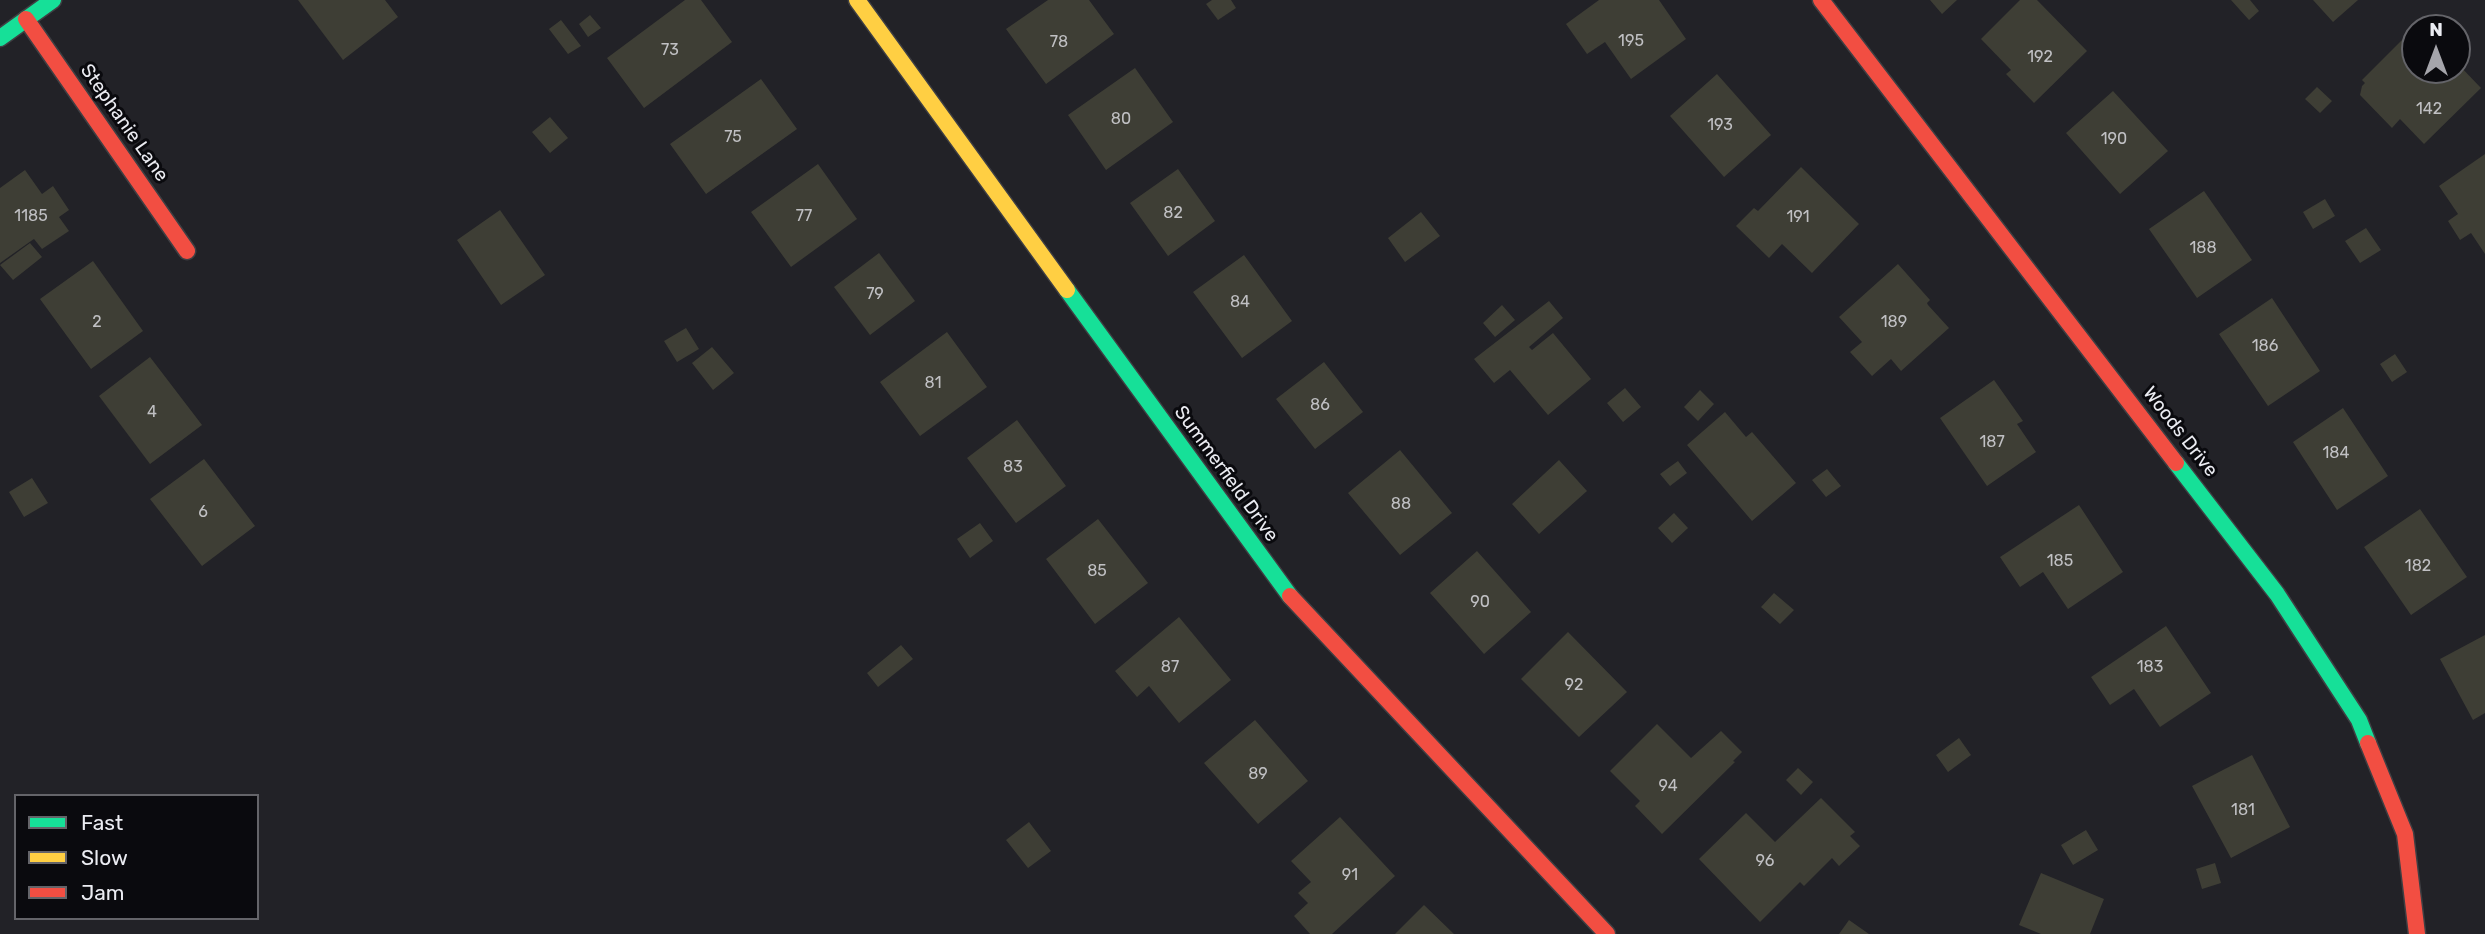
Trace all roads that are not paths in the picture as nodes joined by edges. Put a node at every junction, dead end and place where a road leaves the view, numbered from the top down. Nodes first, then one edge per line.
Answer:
1 (53, 0) edge
2 (857, 0) edge
3 (1821, 0) edge
4 (26, 19) junction
5 (0, 38) edge
6 (187, 251) dead end
7 (1607, 934) edge
8 (2417, 934) edge

1 - 4 street
2 - 7 street, Summerfield Drive
3 - 8 street, Woods Drive
4 - 5 street
4 - 6 street, Stephanie Lane

